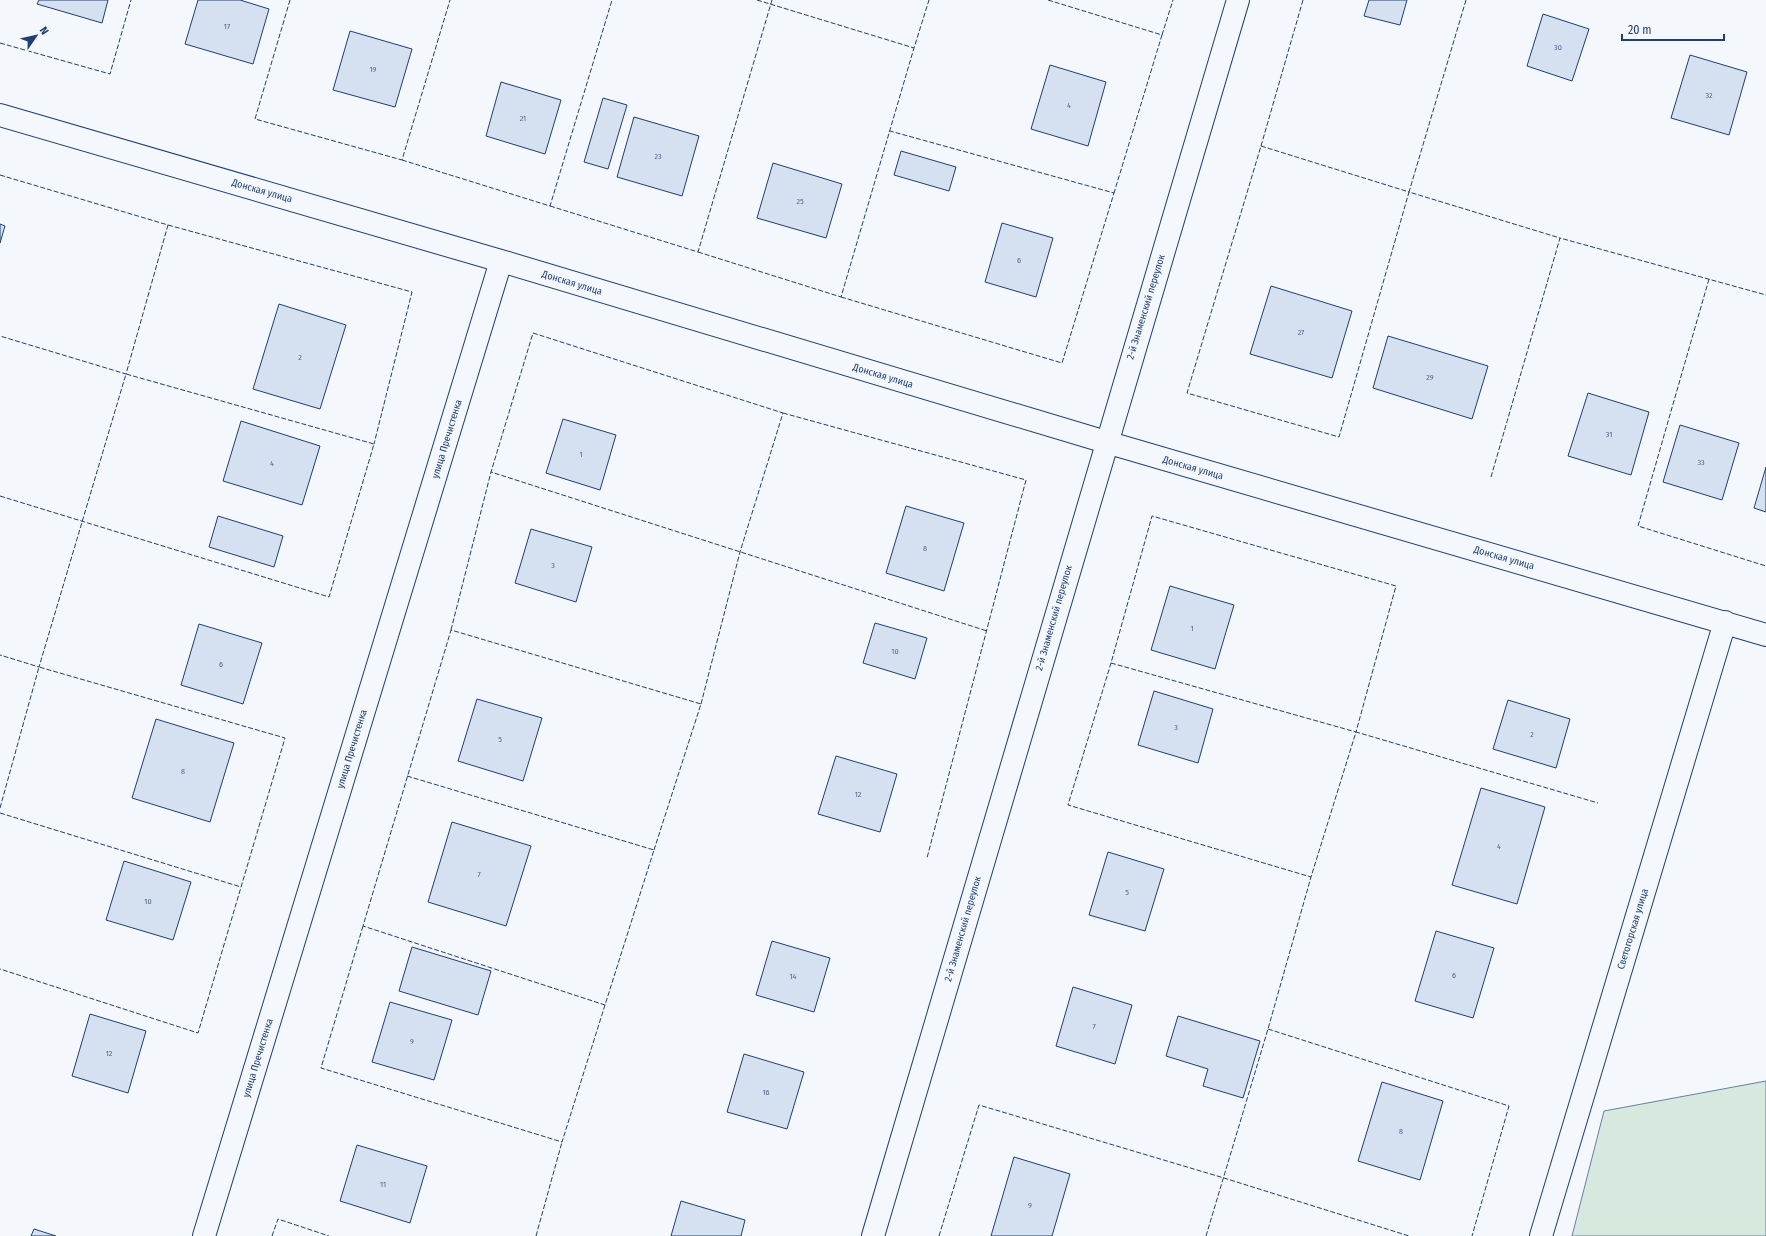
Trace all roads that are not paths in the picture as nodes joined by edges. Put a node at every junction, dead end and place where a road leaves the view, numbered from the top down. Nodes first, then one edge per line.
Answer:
1 (1238, 0) edge
2 (0, 115) edge
3 (501, 261) junction
4 (1106, 442) junction
5 (1725, 622) junction
6 (1766, 635) edge
7 (204, 1236) edge
8 (873, 1236) edge
9 (1541, 1236) edge

1 - 4 street, 2-й Знаменский переулок
2 - 3 street, Донская улица
3 - 4 street, Донская улица
3 - 7 street, улица Пречистенка
4 - 5 street, Донская улица
4 - 8 street, 2-й Знаменский переулок
5 - 6 street, Донская улица
5 - 9 street, Светогорская улица

